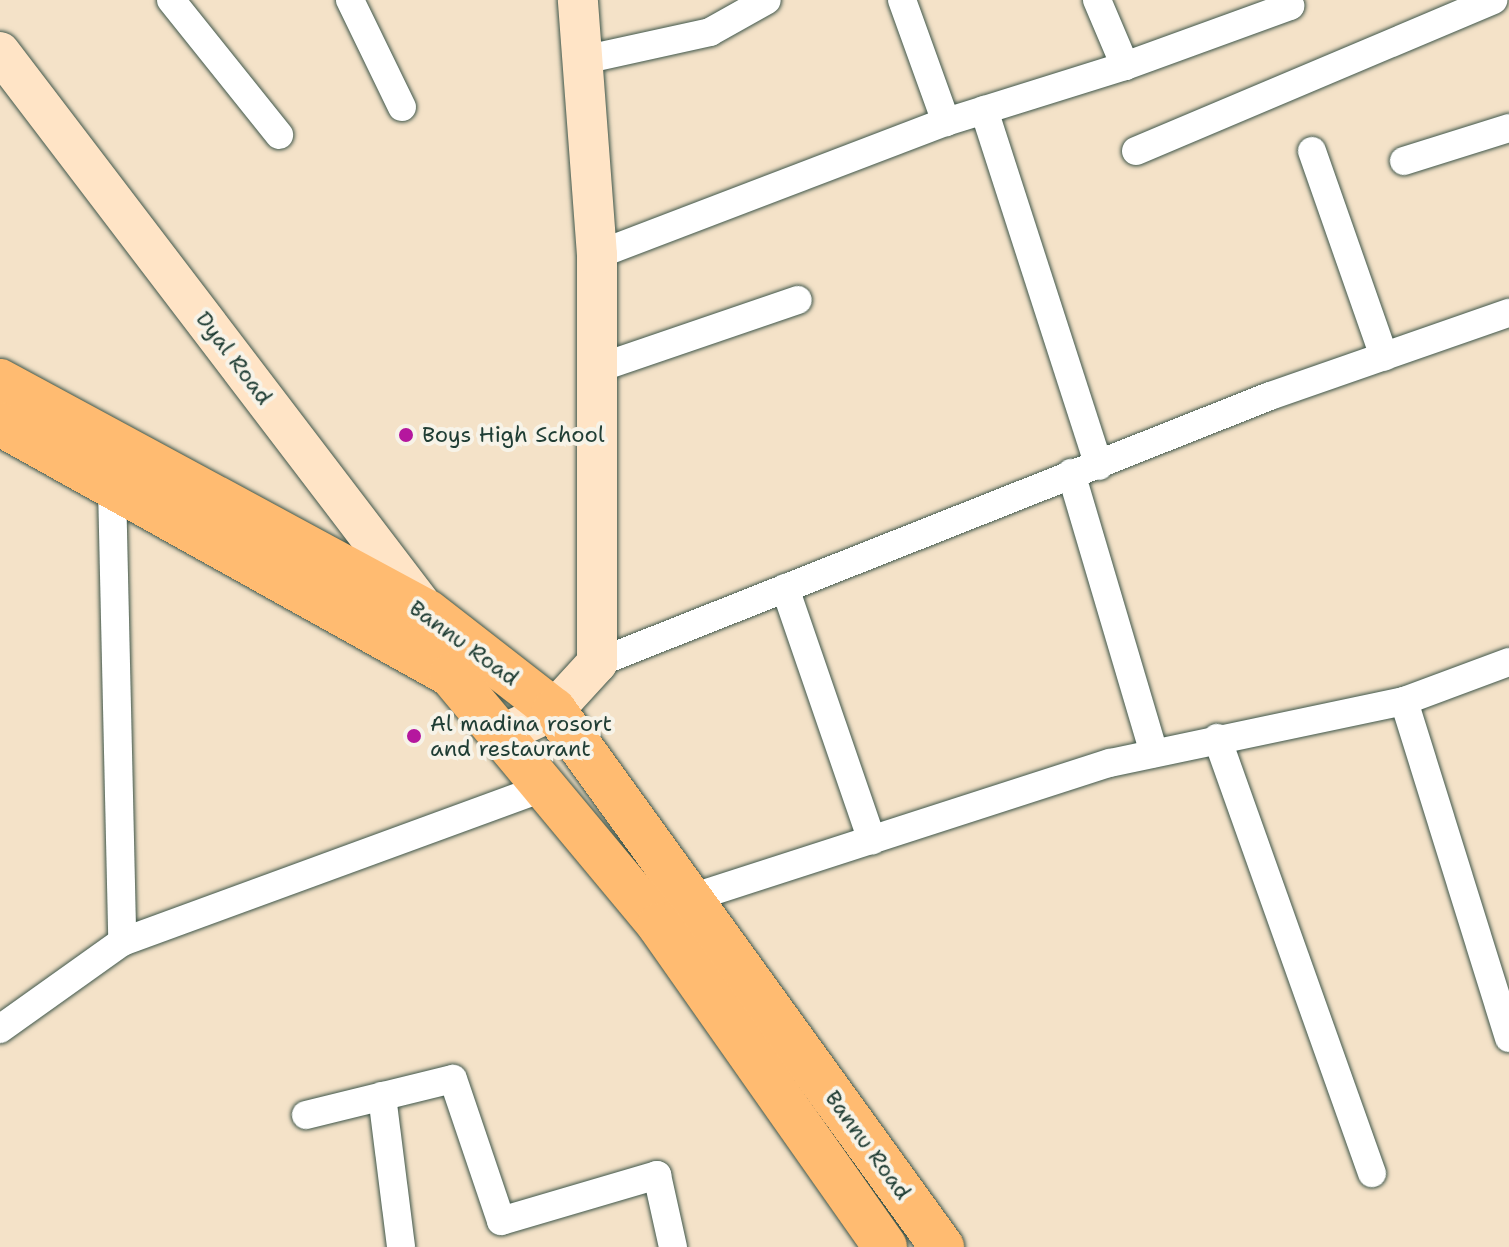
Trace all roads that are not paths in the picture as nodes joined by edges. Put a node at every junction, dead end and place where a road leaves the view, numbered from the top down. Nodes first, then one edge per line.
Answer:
1 (171, 0) edge
2 (350, 0) edge
3 (578, 0) edge
4 (767, 0) edge
5 (902, 0) edge
6 (1097, 0) edge
7 (1288, 0) edge
8 (1493, 0) edge
9 (0, 52) edge
10 (583, 60) junction
11 (1125, 66) junction
12 (402, 107) dead end
13 (984, 110) junction
14 (946, 122) junction
15 (1509, 128) edge
16 (279, 135) dead end
17 (1136, 151) dead end
18 (1312, 151) dead end
19 (1404, 161) dead end
20 (597, 255) junction
21 (798, 300) dead end
22 (1509, 313) edge
23 (1384, 357) junction
24 (599, 368) junction
25 (0, 381) edge
26 (0, 424) edge
27 (1099, 466) junction
28 (1071, 473) junction
29 (112, 487) junction
30 (785, 588) junction
31 (428, 612) junction
32 (1509, 662) edge
33 (597, 663) junction
34 (451, 675) junction
35 (1404, 701) junction
36 (554, 710) junction
37 (503, 734) junction
38 (1217, 738) junction
39 (1154, 753) junction
40 (546, 787) junction
41 (872, 840) junction
42 (691, 898) junction
43 (122, 942) junction
44 (1501, 983) edge
45 (0, 1029) edge
46 (1509, 1038) edge
47 (382, 1096) junction
48 (306, 1115) dead end
49 (1372, 1173) dead end
50 (401, 1247) edge
51 (673, 1247) edge
52 (885, 1247) edge
53 (942, 1247) edge

1 - 16 street
2 - 12 street
3 - 10 street
4 - 10 street
5 - 14 street
6 - 11 street
7 - 11 street
8 - 17 street
9 - 31 street, Dyal Road
10 - 20 street
11 - 13 street
13 - 14 street
13 - 27 street
14 - 20 street
15 - 19 street
18 - 23 street
20 - 24 street
21 - 24 street
22 - 23 street
23 - 27 street
24 - 33 street
25 - 31 highway, Bannu Road
26 - 29 highway, Bannu Road
27 - 28 street
28 - 30 street
28 - 39 street
29 - 34 highway, Bannu Road
29 - 43 street
30 - 33 street
30 - 41 street
31 - 34 street, Dyal Road
31 - 36 highway, Bannu Road
32 - 35 street
33 - 36 street
34 - 37 highway, Bannu Road
35 - 38 street
35 - 44 street
36 - 37 street
36 - 42 highway, Bannu Road
37 - 40 highway, Bannu Road
38 - 39 street
38 - 49 street
39 - 41 street
40 - 43 street
40 - 52 highway, Bannu Road
41 - 42 street
42 - 53 highway, Bannu Road
43 - 45 street
44 - 46 street
47 - 48 street
47 - 50 street
47 - 51 street

